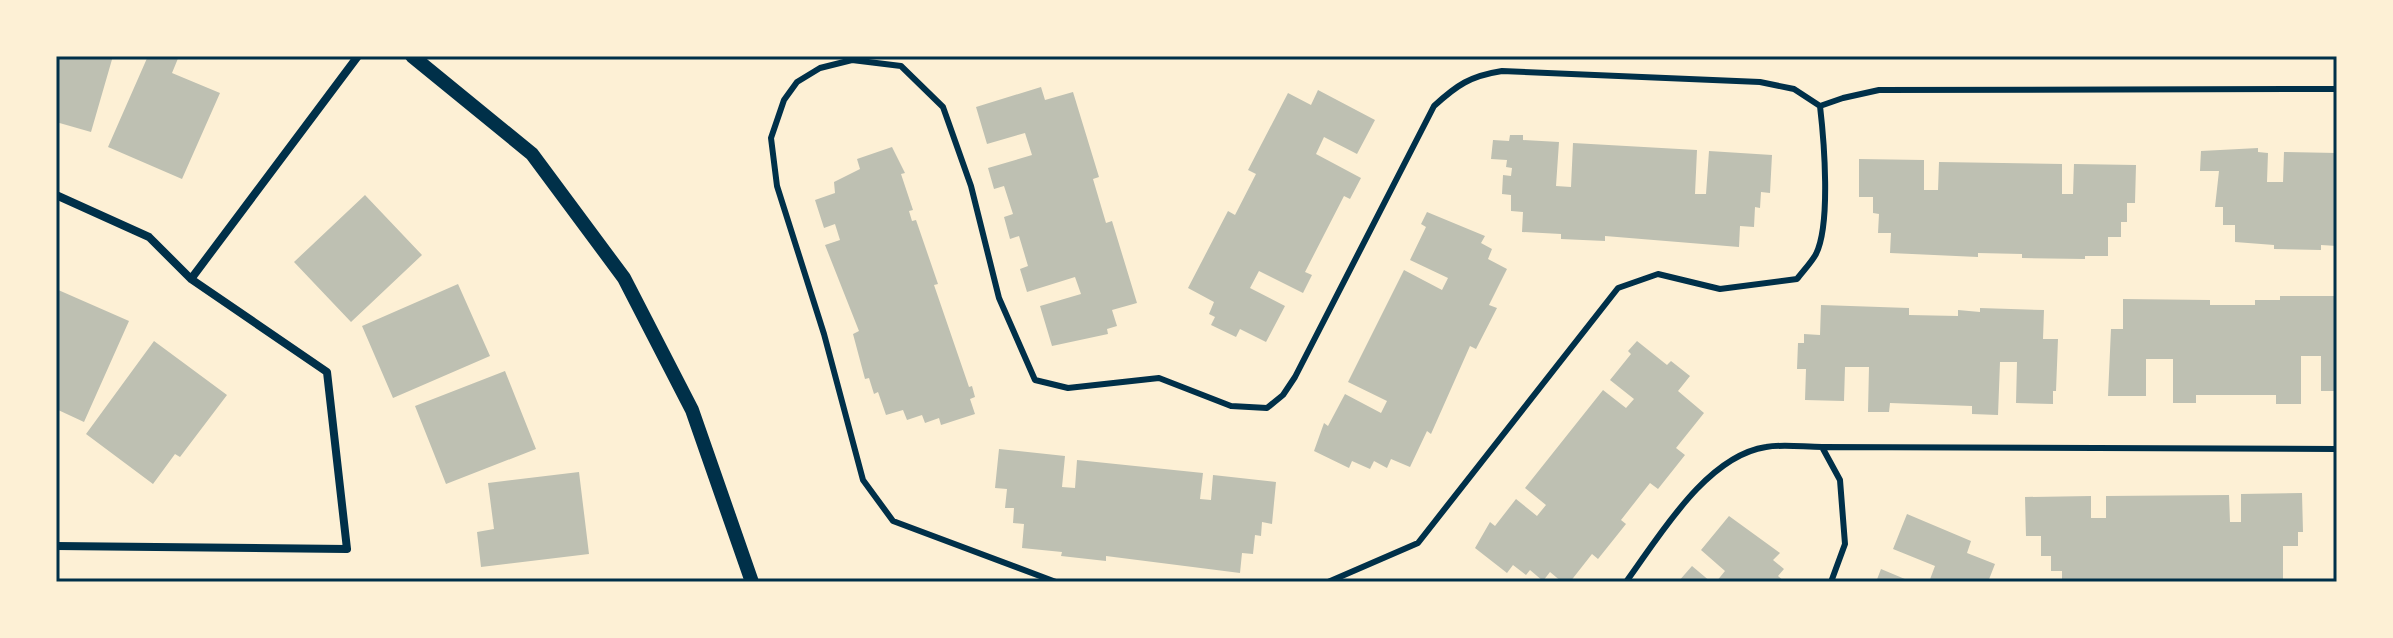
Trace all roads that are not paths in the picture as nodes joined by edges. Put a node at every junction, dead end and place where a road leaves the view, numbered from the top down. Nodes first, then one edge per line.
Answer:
1 (358, 56) edge
2 (412, 56) edge
3 (2337, 89) edge
4 (1820, 106) junction
5 (56, 195) edge
6 (191, 279) junction
7 (1822, 447) junction
8 (2337, 449) edge
9 (56, 546) edge
10 (752, 582) edge
11 (1056, 582) edge
12 (1328, 582) edge
13 (1626, 582) edge
14 (1831, 582) edge

1 - 6 street
2 - 10 street
3 - 4 lane
4 - 11 lane
4 - 12 lane
5 - 6 street
6 - 9 street
7 - 8 lane
7 - 13 lane
7 - 14 lane

